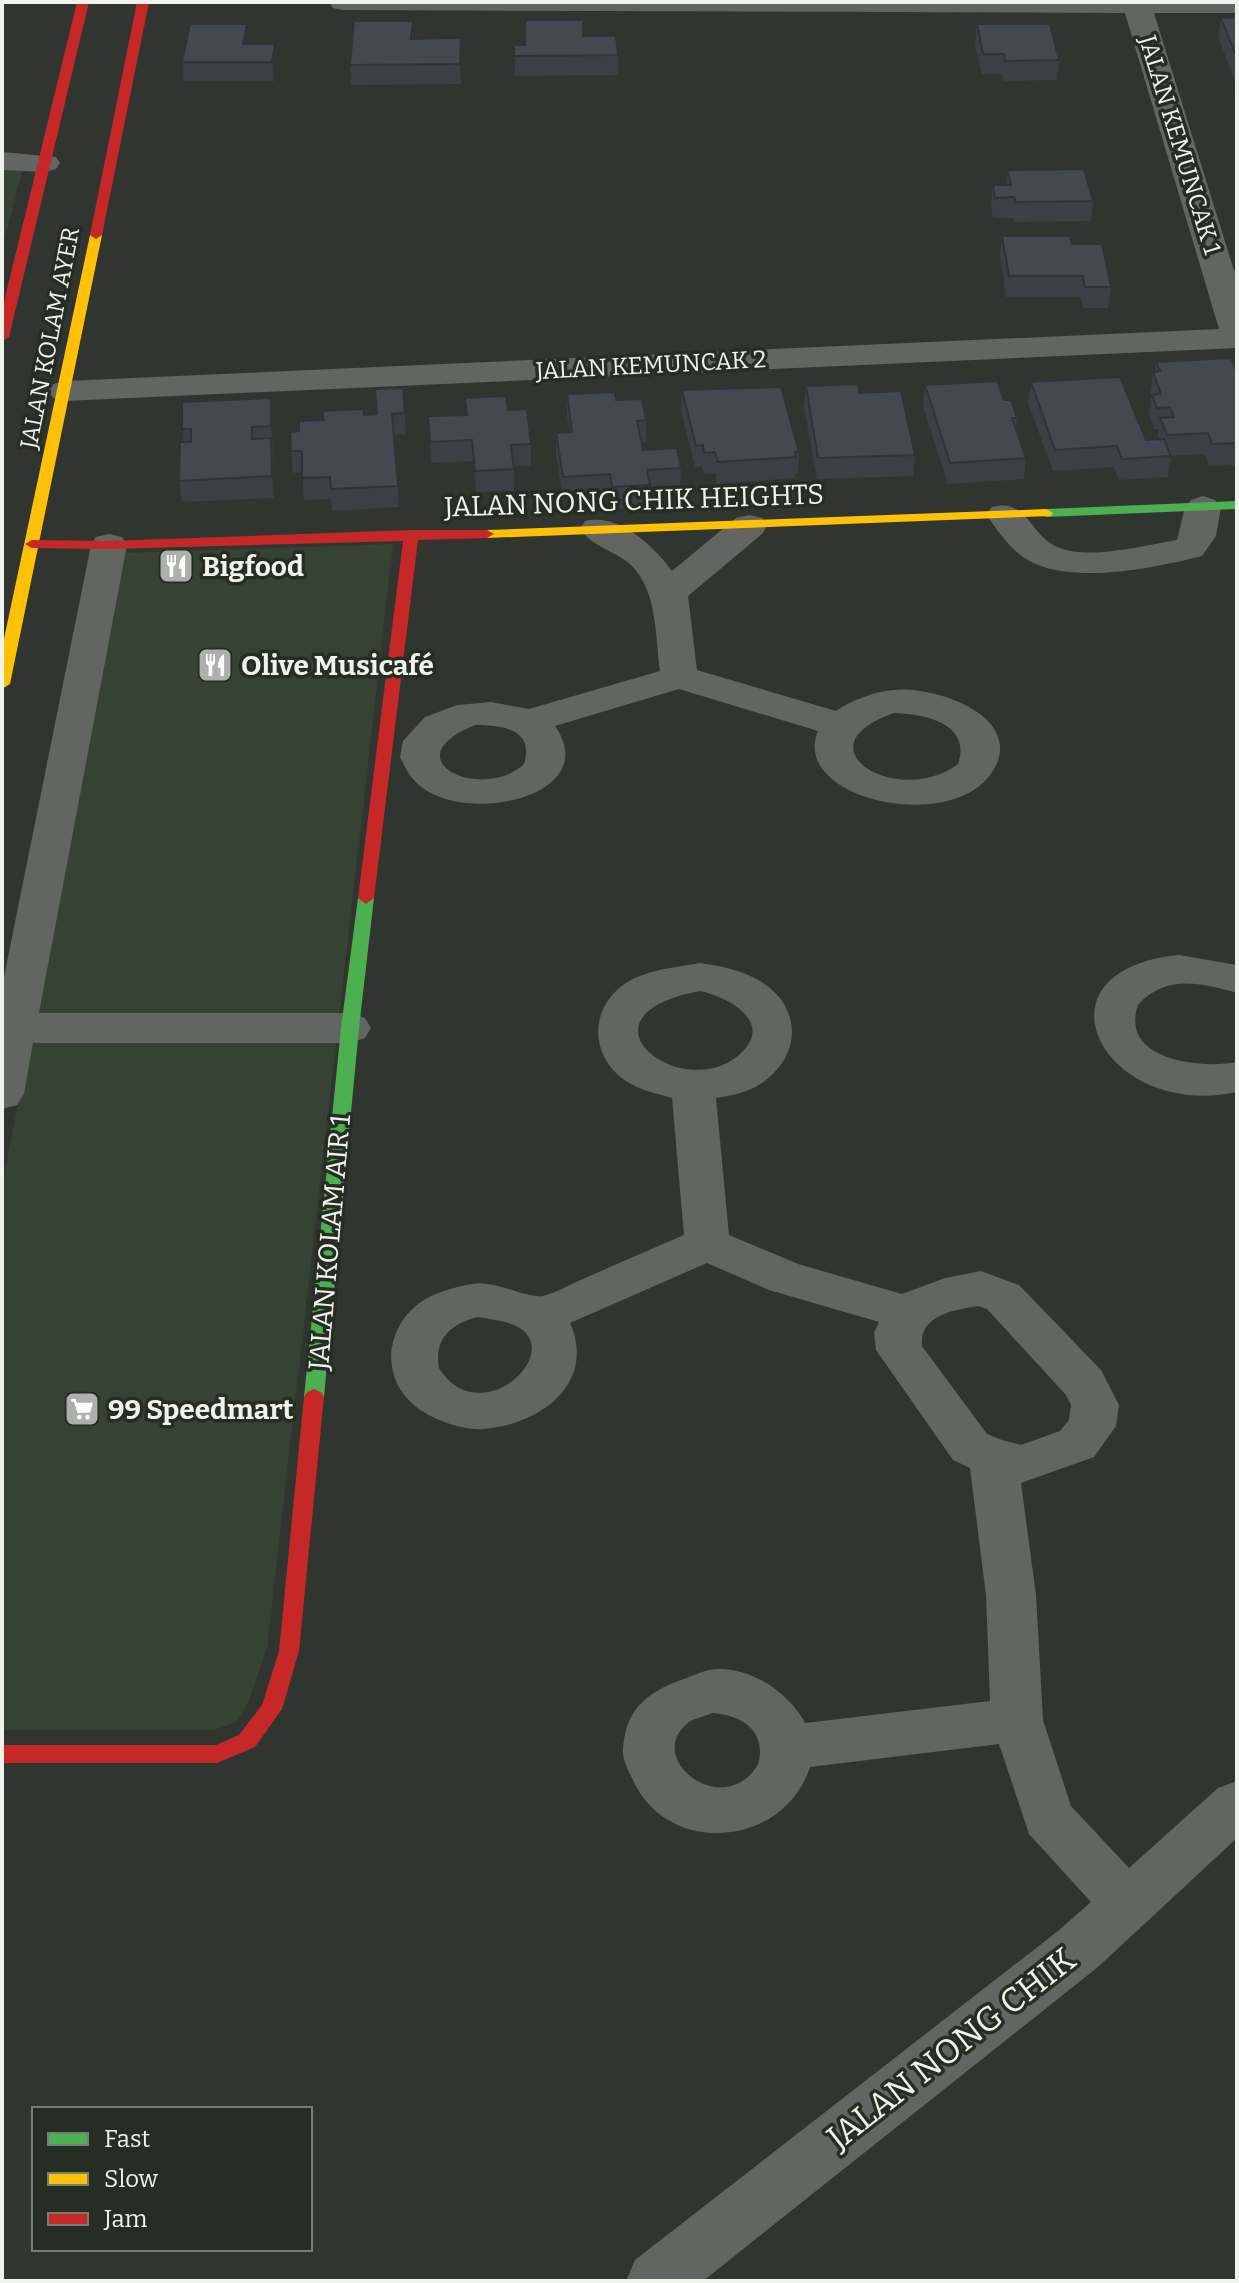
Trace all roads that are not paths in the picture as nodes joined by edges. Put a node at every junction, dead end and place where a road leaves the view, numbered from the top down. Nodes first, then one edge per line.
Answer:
1 (83, 2) edge
2 (143, 2) edge
3 (343, 2) edge
4 (787, 3) edge
5 (1136, 3) edge
6 (1237, 5) edge
7 (2, 161) edge
8 (45, 163) junction
9 (1237, 336) edge
10 (2, 337) edge
11 (65, 391) junction
12 (1220, 506) edge
13 (1004, 514) junction
14 (749, 526) junction
15 (598, 529) junction
16 (411, 534) junction
17 (32, 544) junction
18 (109, 545) junction
19 (669, 593) junction
20 (679, 677) junction
21 (2, 684) edge
22 (527, 722) dead end
23 (841, 725) dead end
24 (1237, 979) edge
25 (15, 1028) junction
26 (350, 1028) junction
27 (1237, 1077) edge
28 (693, 1086) dead end
29 (2, 1094) edge
30 (707, 1244) junction
31 (908, 1313) junction
32 (539, 1317) dead end
33 (992, 1457) junction
34 (1017, 1720) junction
35 (788, 1747) dead end
36 (2, 1754) edge
37 (1237, 1804) edge
38 (1128, 1905) junction
39 (656, 2281) edge

1 - 8 street, JALAN KOLAM AYER
2 - 11 street, JALAN KOLAM AYER
3 - 4 street
4 - 5 street
5 - 6 street
5 - 9 street, JALAN KEMUNCAK 1
7 - 8 street
8 - 10 street, JALAN KOLAM AYER
9 - 11 street, JALAN KEMUNCAK 2
11 - 17 street, JALAN KOLAM AYER
12 - 13 street, JALAN NONG CHIK HEIGHTS
12 - 13 street
13 - 14 street, JALAN NONG CHIK HEIGHTS
14 - 15 street, JALAN NONG CHIK HEIGHTS
14 - 19 street
15 - 16 street, JALAN NONG CHIK HEIGHTS
15 - 19 street
16 - 18 street, JALAN NONG CHIK HEIGHTS
16 - 26 street, JALAN KOLAM AIR 1
17 - 18 street, JALAN NONG CHIK HEIGHTS
17 - 21 street, JALAN KOLAM AYER
18 - 25 street
19 - 20 street
20 - 22 street
20 - 23 street
24 - 27 street
25 - 26 street
25 - 29 street
26 - 36 street, JALAN KOLAM AIR 1
28 - 30 street
30 - 31 street
30 - 32 street
31 - 33 street
31 - 33 street
33 - 34 street
34 - 35 street
34 - 38 street
37 - 38 street, JALAN NONG CHIK
38 - 39 street, JALAN NONG CHIK

